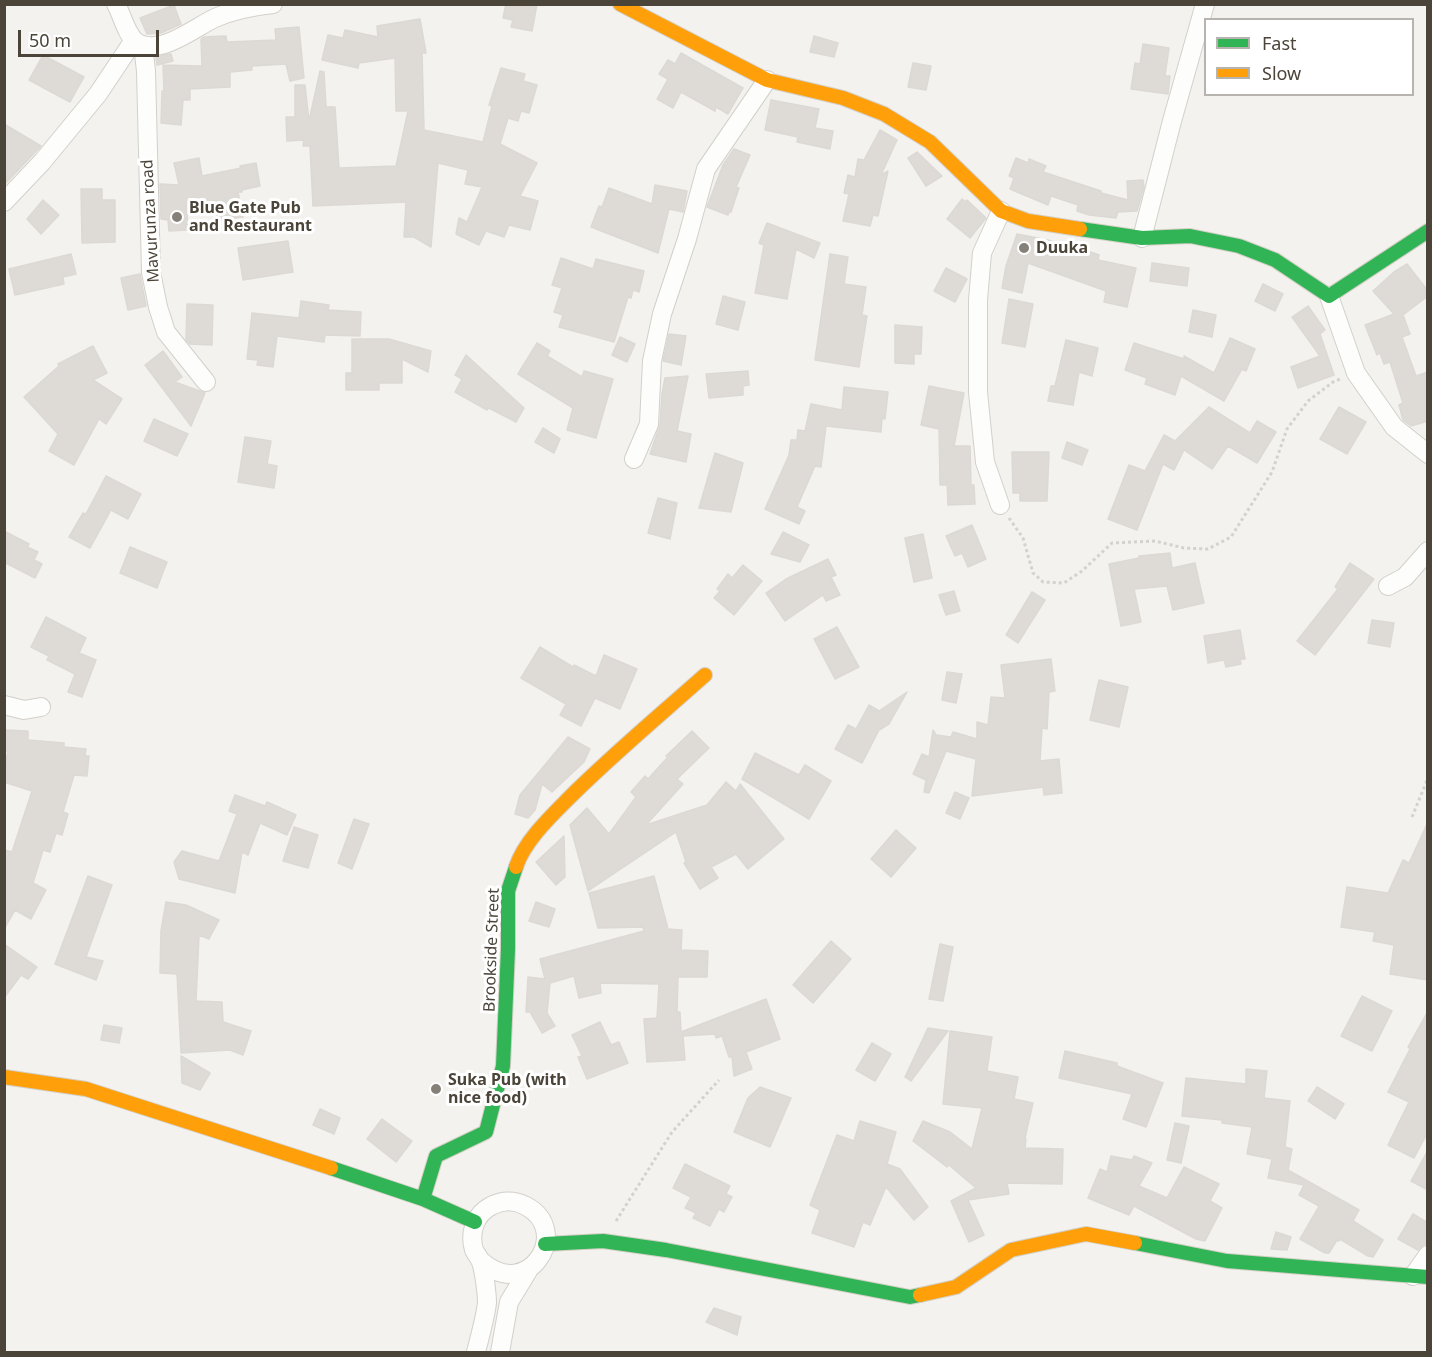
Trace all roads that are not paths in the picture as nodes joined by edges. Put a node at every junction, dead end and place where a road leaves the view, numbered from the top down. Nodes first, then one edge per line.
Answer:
1 (116, 4) edge
2 (273, 4) edge
3 (620, 4) edge
4 (1204, 4) edge
5 (138, 43) junction
6 (767, 80) junction
7 (4, 202) edge
8 (1001, 211) junction
9 (1428, 231) edge
10 (1142, 238) junction
11 (1329, 296) junction
12 (206, 382) dead end
13 (1428, 454) edge
14 (634, 459) dead end
15 (1000, 505) road end
16 (1428, 551) edge
17 (1388, 586) dead end
18 (705, 675) dead end
19 (4, 705) edge
20 (41, 707) dead end
21 (4, 1077) edge
22 (423, 1199) junction
23 (475, 1222) junction
24 (545, 1244) junction
25 (1428, 1254) edge
26 (481, 1261) junction
27 (529, 1269) junction
28 (1420, 1276) edge
29 (476, 1353) edge
30 (500, 1353) edge

1 - 5 street
2 - 5 street
3 - 6 street
4 - 10 street
5 - 7 street
5 - 12 street, Mavurunza road
6 - 8 street
6 - 14 street
8 - 10 street
8 - 15 street
9 - 11 street
10 - 11 street
11 - 13 street
16 - 17 street
18 - 22 street, Brookside Street
19 - 20 street
21 - 22 street
22 - 23 street
23 - 24 street
23 - 26 street
24 - 27 street
24 - 28 street
25 - 28 street
26 - 27 street
26 - 29 street
27 - 30 street

